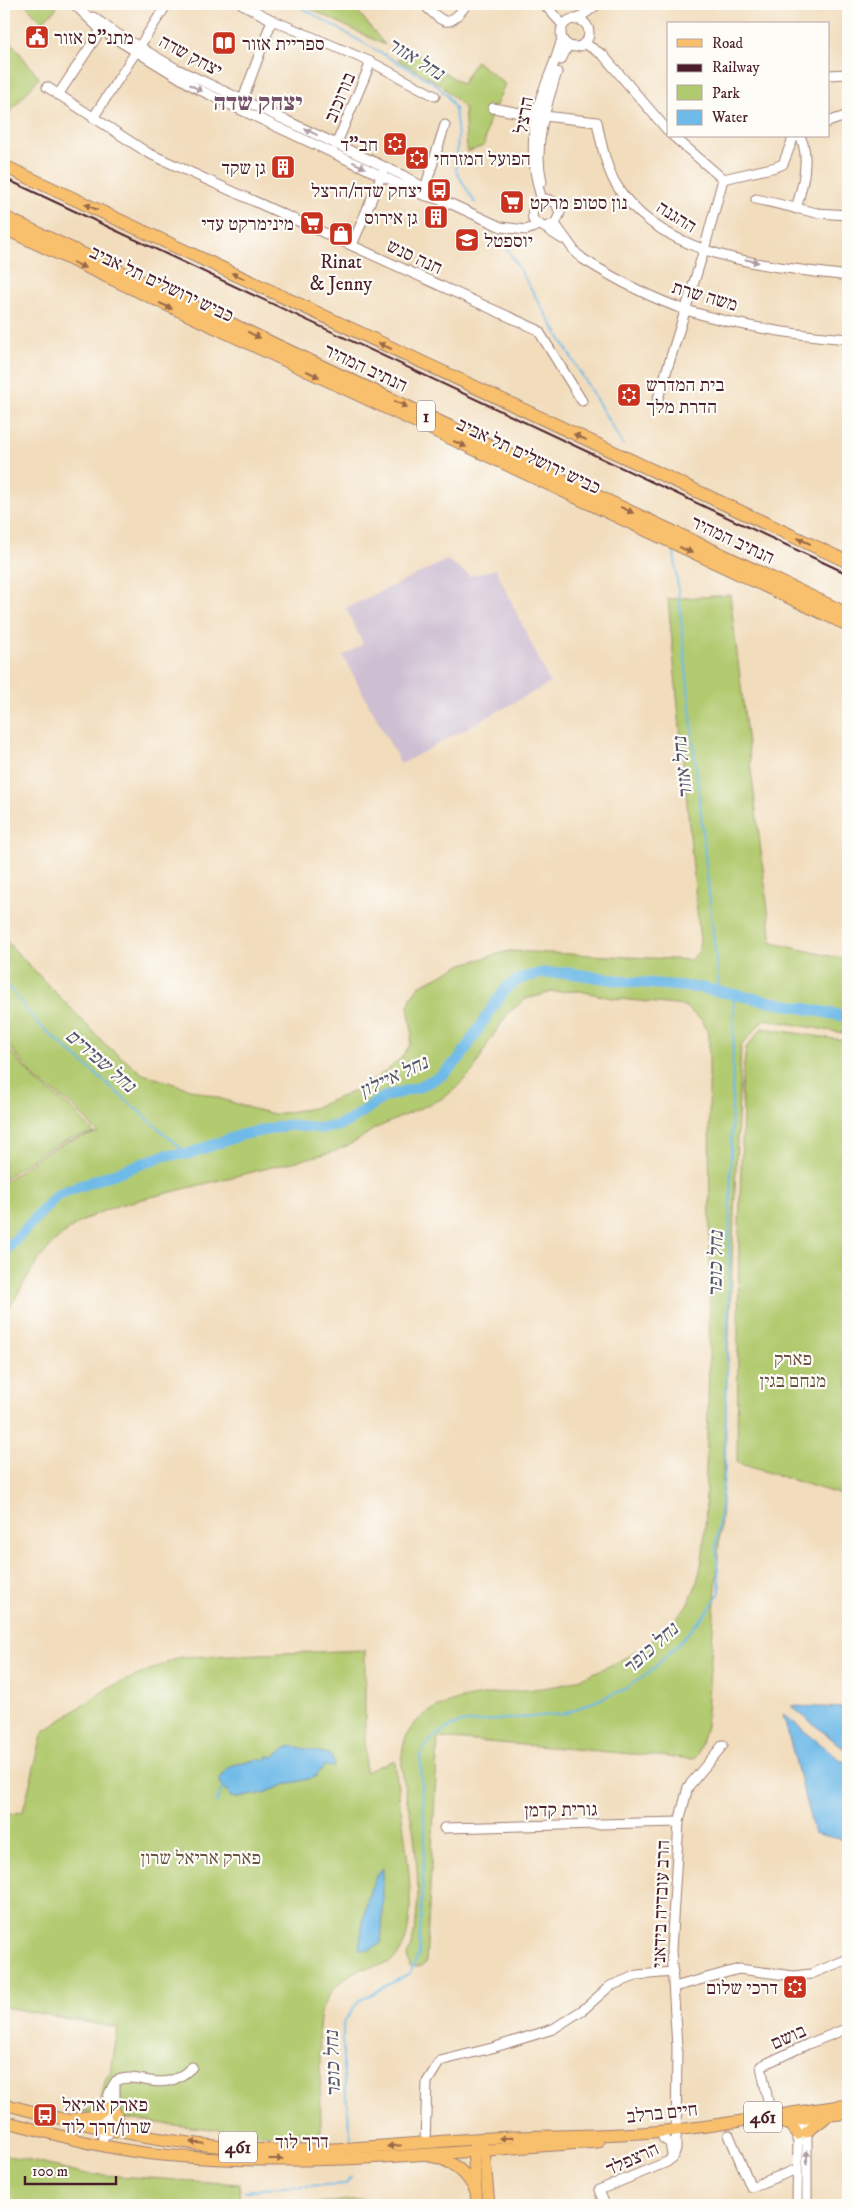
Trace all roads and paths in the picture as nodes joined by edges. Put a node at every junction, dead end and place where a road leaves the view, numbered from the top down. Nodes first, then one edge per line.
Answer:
1 (74, 4) edge
2 (167, 4) edge
3 (242, 4) edge
4 (422, 4) edge
5 (467, 4) edge
6 (544, 4) edge
7 (599, 4) edge
8 (84, 12) junction
9 (272, 20) junction
10 (580, 21) junction
11 (563, 25) junction
12 (101, 30) junction
13 (565, 42) junction
14 (584, 43) junction
15 (137, 49) junction
16 (371, 62) junction
17 (848, 74) edge
18 (830, 75) edge
19 (47, 87) dead end
20 (58, 95) junction
21 (435, 96) dead end
22 (243, 100) junction
23 (493, 108) dead end
24 (848, 115) edge
25 (540, 116) junction
26 (92, 118) junction
27 (830, 121) edge
28 (446, 125) dead end
29 (667, 130) edge
30 (675, 138) edge
31 (793, 138) edge
32 (800, 138) edge
33 (336, 144) junction
34 (4, 166) edge
35 (384, 172) junction
36 (723, 179) junction
37 (424, 191) junction
38 (545, 199) junction
39 (756, 199) dead end
40 (796, 209) junction
41 (848, 215) edge
42 (4, 217) edge
43 (539, 224) junction
44 (555, 224) junction
45 (4, 228) edge
46 (569, 244) junction
47 (352, 245) junction
48 (704, 250) junction
49 (848, 276) edge
50 (686, 310) junction
51 (848, 339) edge
52 (582, 401) dead end
53 (656, 405) dead end
54 (848, 562) edge
55 (848, 614) edge
56 (848, 626) edge
57 (723, 1746) dead end
58 (680, 1822) junction
59 (444, 1828) dead end
60 (848, 1959) edge
61 (672, 1972) junction
62 (674, 1988) junction
63 (848, 2028) edge
64 (192, 2067) dead end
65 (4, 2104) edge
66 (848, 2105) edge
67 (110, 2108) junction
68 (848, 2113) edge
69 (831, 2115) junction
70 (804, 2116) junction
71 (59, 2119) junction
72 (775, 2119) junction
73 (4, 2121) edge
74 (106, 2130) junction
75 (678, 2133) junction
76 (802, 2133) junction
77 (142, 2135) junction
78 (728, 2135) dead end
79 (663, 2138) junction
80 (102, 2146) junction
81 (478, 2146) junction
82 (422, 2148) junction
83 (510, 2148) junction
84 (672, 2158) junction
85 (797, 2169) junction
86 (486, 2171) junction
87 (476, 2192) junction
88 (477, 2205) edge
89 (489, 2205) edge
90 (605, 2205) edge
91 (797, 2205) edge
92 (807, 2205) edge

1 - 8 street, יצחק שדה
2 - 15 street
3 - 9 street
4 - 5 street
6 - 11 street
7 - 10 street
8 - 12 street, יצחק שדה
8 - 15 street, יצחק שדה
9 - 16 street
9 - 22 street
10 - 11 street
10 - 14 street
11 - 13 street
12 - 15 street, יצחק שדה
12 - 20 street
13 - 14 street
13 - 25 street, הרצל
14 - 29 street
15 - 22 street, יצחק שדה
15 - 26 street
15 -> 35 street, יצחק שדה
16 - 21 street
16 - 33 street, בורוכוב
17 - 18 street
19 - 20 street, חנה סנש
20 - 26 street, חנה סנש
33 -> 22 street, יצחק שדה
23 - 25 street, ההגנה
24 - 27 street
25 - 38 street, הרצל
25 - 48 street, ההגנה
26 - 47 street, חנה סנש
28 - 37 street
30 - 36 street
31 - 36 street
32 - 40 street
33 - 35 street, יצחק שדה
54 -> 34 highway, כביש ירושלים תל אביב
35 - 37 street, יצחק שדה
35 - 47 street
36 - 48 street
37 - 43 street, יצחק שדה
38 - 43 street
38 - 44 street
39 - 40 street
40 - 41 street
42 -> 55 highway, הנתיב המהיר / 1
43 - 44 street
43 - 46 street, משה שרת
44 - 46 street, משה שרת
45 -> 56 highway, כביש ירושלים תל אביב / 1
46 - 50 street, משה שרת
47 - 52 street, חנה סנש
48 -> 49 street, ההגנה
48 - 50 street
50 - 51 street, משה שרת
50 - 53 street
57 - 58 street, הרב עובדיה בידאני
58 - 59 street, גורית קדמן
58 - 61 street, הרב עובדיה בידאני
60 - 62 street
61 - 62 street, הרב עובדיה בידאני
61 - 82 street
62 - 75 street, הרב עובדיה בידאני
63 - 72 street, בושם
64 - 67 street
65 - 71 main road, דרך לוד / 461
66 - 70 main road, חיים ברלב / 461
67 - 71 main road
67 - 74 street
67 - 77 main road
68 - 69 main road, חיים ברלב / 461
69 - 70 main road, חיים ברלב / 461
69 - 76 main road
70 - 72 main road, חיים ברלב / 461
70 - 76 street
71 - 74 main road, דרך לוד / 461
72 - 75 main road, חיים ברלב / 461
72 - 76 main road
73 - 80 main road, דרך לוד / 461
74 - 77 main road, דרך לוד / 461
74 - 80 street
75 - 79 main road, חיים ברלב / 461
75 -> 81 main road, חיים ברלב / 461
75 - 84 street, הרצפלד
76 - 85 street
92 -> 76 street
82 -> 77 main road, דרך לוד / 461
78 - 85 street
79 - 83 main road, חיים ברלב / 461
79 - 84 street
80 -> 82 main road, דרך לוד / 461
81 - 82 main road, דרך לוד / 461
81 - 83 main road, חיים ברלב / 461
81 - 86 main road
81 - 87 main road
82 - 87 main road
83 - 86 main road
84 - 90 street, הרצפלד
85 - 91 street
86 - 89 main road
87 - 88 main road

